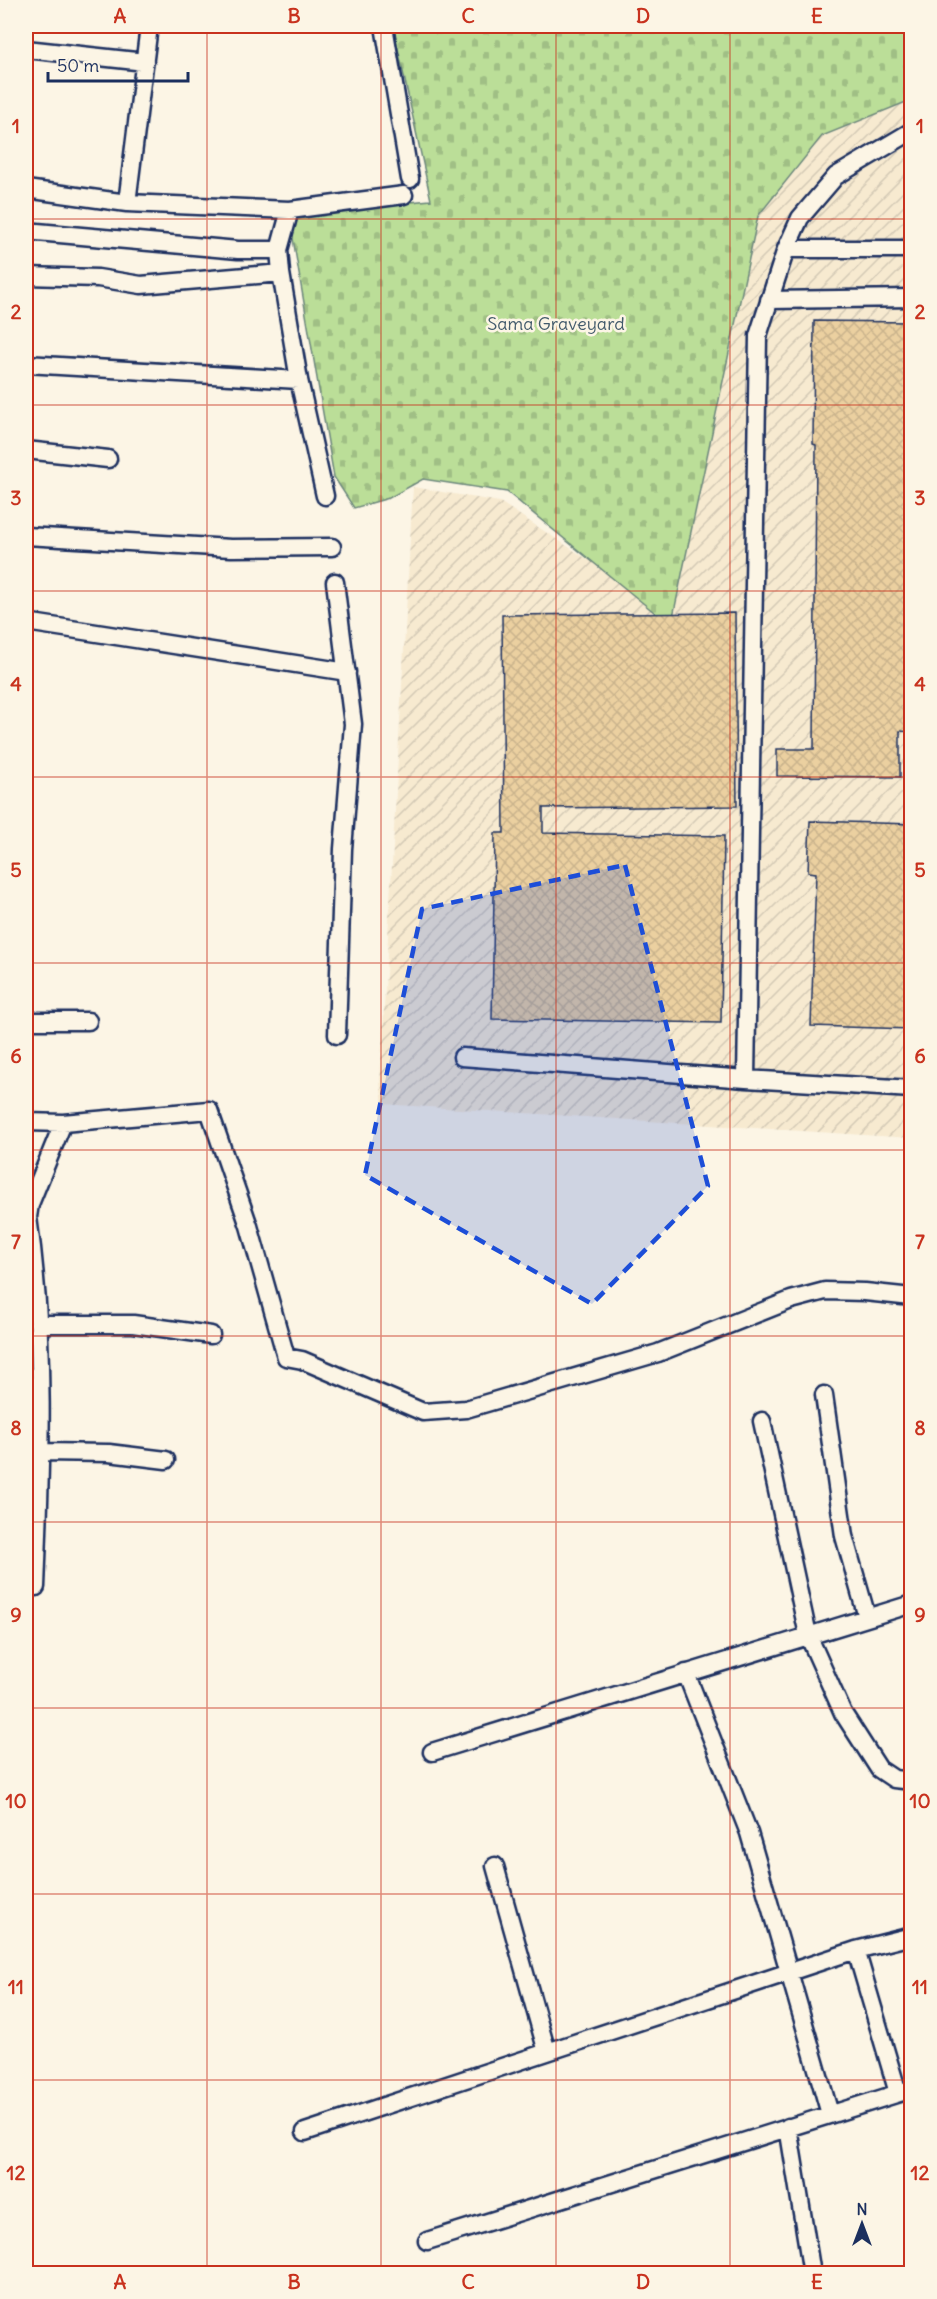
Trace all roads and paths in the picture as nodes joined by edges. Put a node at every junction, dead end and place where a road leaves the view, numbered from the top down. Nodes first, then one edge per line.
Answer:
1 (149, 26) edge
2 (384, 26) edge
3 (26, 49) edge
4 (145, 62) junction
5 (912, 131) edge
6 (26, 189) edge
7 (127, 203) junction
8 (290, 210) junction
9 (26, 231) edge
10 (786, 249) junction
11 (912, 249) edge
12 (279, 250) junction
13 (281, 273) junction
14 (26, 276) edge
15 (912, 298) edge
16 (769, 300) junction
17 (26, 364) edge
18 (299, 380) junction
19 (26, 450) edge
20 (108, 459) dead end
21 (325, 496) dead end
22 (26, 537) edge
23 (332, 547) dead end
24 (335, 582) dead end
25 (26, 622) edge
26 (347, 672) junction
27 (26, 1021) edge
28 (88, 1021) dead end
29 (337, 1035) dead end
30 (462, 1057) dead end
31 (746, 1079) junction
32 (912, 1089) edge
33 (26, 1122) edge
34 (63, 1123) junction
35 (912, 1297) edge
36 (39, 1324) junction
37 (210, 1335) dead end
38 (824, 1395) dead end
39 (762, 1421) dead end
40 (42, 1452) junction
41 (166, 1460) dead end
42 (36, 1587) dead end
43 (912, 1604) edge
44 (867, 1617) junction
45 (808, 1635) junction
46 (686, 1673) junction
47 (432, 1752) dead end
48 (912, 1781) edge
49 (495, 1866) dead end
50 (912, 1936) edge
51 (856, 1950) junction
52 (789, 1972) junction
53 (547, 2052) junction
54 (905, 2091) edge
55 (830, 2114) junction
56 (788, 2127) junction
57 (304, 2132) dead end
58 (427, 2241) dead end
59 (812, 2274) edge

1 - 4 street
2 - 8 street
3 - 4 street
4 - 7 street
5 - 10 street
6 - 7 street
7 - 8 street
8 - 12 street
9 - 12 street
10 - 11 street
10 - 16 street
12 - 13 street
13 - 14 street
13 - 18 street
15 - 16 street
16 - 31 street
17 - 18 street
18 - 21 street
19 - 20 street
22 - 23 street
24 - 26 street
25 - 26 street
26 - 29 street
27 - 28 street
30 - 31 street
31 - 32 street
33 - 34 street
34 - 35 street
34 - 36 street
36 - 37 street
36 - 40 street
38 - 44 street
39 - 45 street
40 - 41 street
40 - 42 street
43 - 44 street
44 - 45 street
45 - 46 street
45 - 48 street
46 - 47 street
46 - 52 street
49 - 53 street
50 - 51 street
51 - 52 street
51 - 54 street
52 - 53 street
52 - 55 street
53 - 57 street
54 - 55 street
55 - 56 street
56 - 58 street
56 - 59 street

